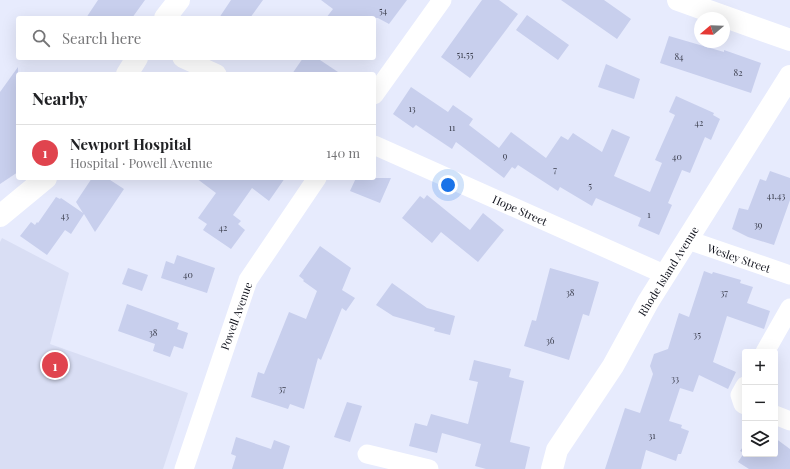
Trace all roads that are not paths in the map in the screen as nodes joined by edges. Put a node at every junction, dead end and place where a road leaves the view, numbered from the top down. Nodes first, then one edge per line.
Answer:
1 (179, 0) edge
2 (442, 0) edge
3 (678, 0) edge
4 (167, 16) edge
5 (790, 40) edge
6 (136, 60) edge
7 (186, 60) edge
8 (128, 72) edge
9 (213, 72) edge
10 (790, 76) edge
11 (376, 92) edge
12 (376, 145) edge
13 (44, 180) edge
14 (316, 180) edge
15 (0, 216) edge
16 (688, 240) junction
17 (666, 275) junction
18 (790, 275) edge
19 (790, 308) edge
20 (767, 349) edge
21 (742, 391) edge
22 (742, 401) edge
23 (778, 416) edge
24 (790, 421) edge
25 (367, 454) dead end
26 (184, 469) edge
27 (429, 469) edge
28 (552, 469) edge

1 - 4 street
2 - 11 street
3 - 5 street
6 - 8 street
7 - 9 street
10 - 16 street, Rhode Island Avenue
12 - 17 street, Hope Street
13 - 15 street
14 - 26 street, Powell Avenue
16 - 17 street, Rhode Island Avenue
16 - 18 street, Wesley Street
17 - 28 street, Rhode Island Avenue
19 - 20 street
21 - 22 street
23 - 24 street
25 - 27 street

